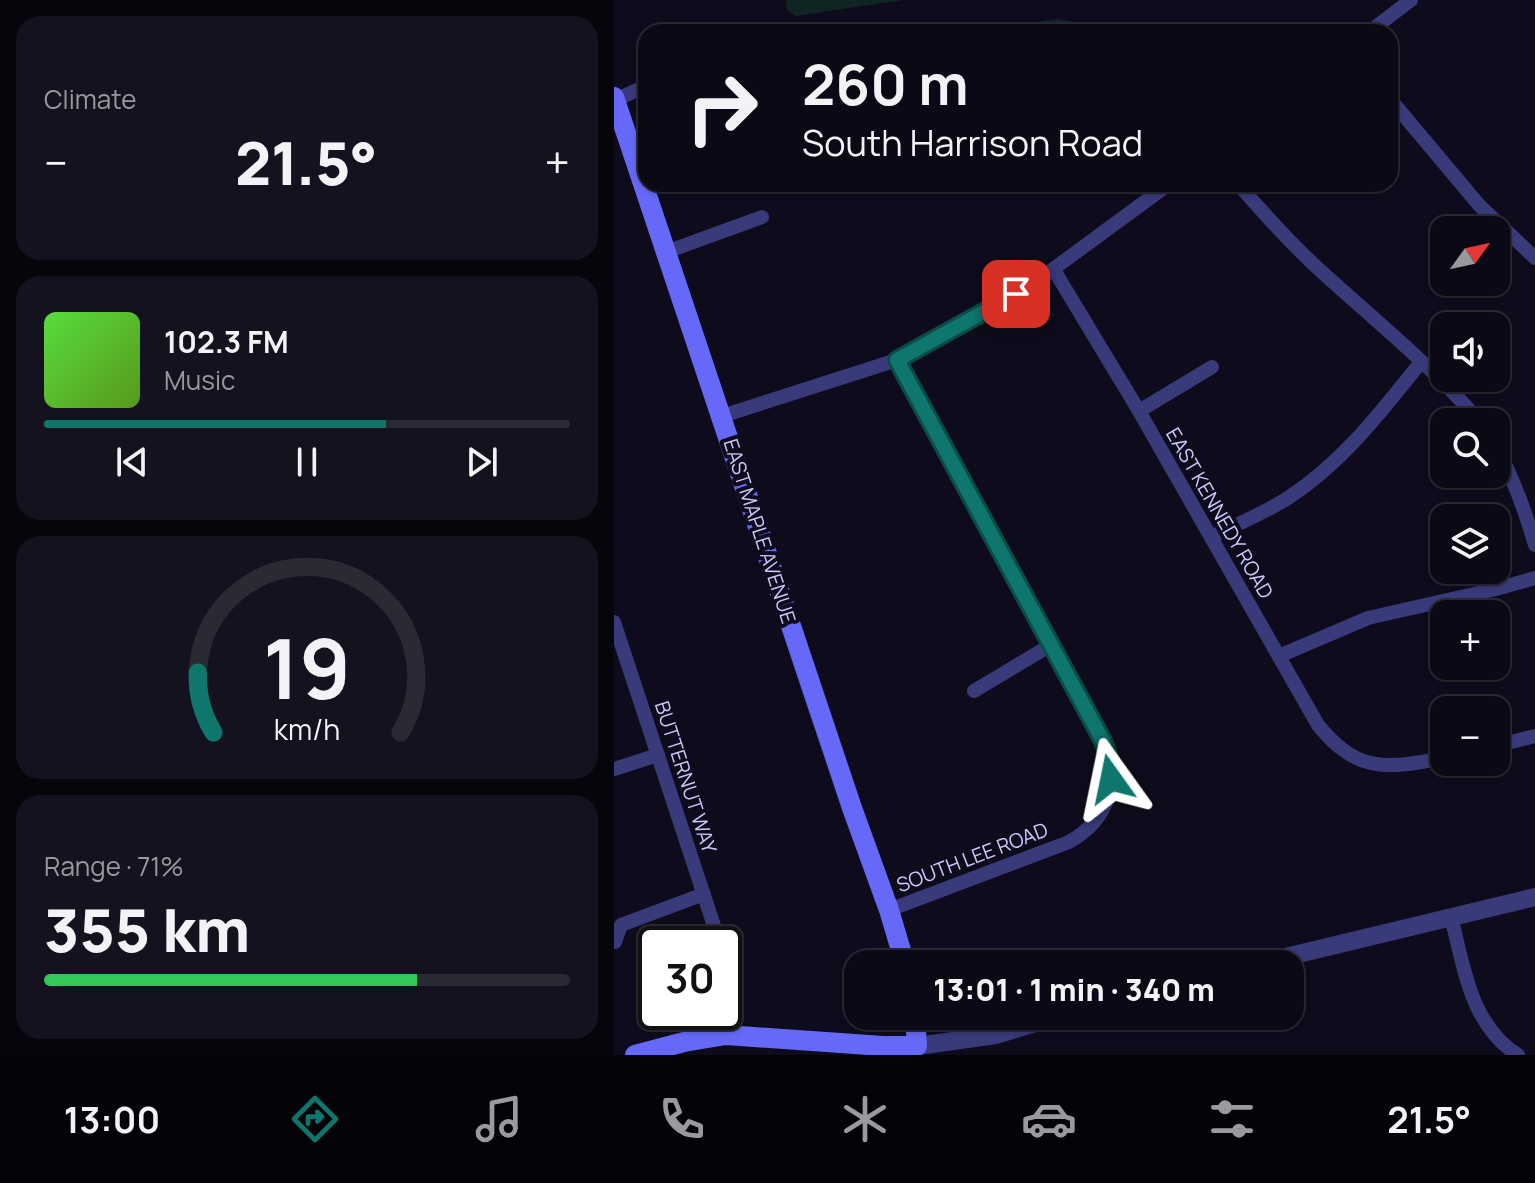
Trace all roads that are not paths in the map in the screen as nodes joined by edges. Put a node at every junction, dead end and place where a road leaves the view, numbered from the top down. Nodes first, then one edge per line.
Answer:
1 (1411, 0) edge
2 (1380, 24) edge
3 (638, 89) edge
4 (614, 98) edge
5 (1398, 109) edge
6 (638, 169) edge
7 (646, 192) edge
8 (1158, 192) edge
9 (1245, 192) edge
10 (762, 217) dead end
11 (666, 252) junction
12 (1535, 258) edge
13 (1054, 270) junction
14 (897, 360) junction
15 (1421, 362) junction
16 (1212, 367) dead end
17 (1468, 408) edge
18 (1139, 411) junction
19 (722, 416) junction
20 (1510, 476) edge
21 (1211, 537) junction
22 (1535, 545) edge
23 (1535, 578) edge
24 (614, 622) edge
25 (1051, 645) junction
26 (1279, 656) junction
27 (974, 691) dead end
28 (1535, 736) edge
29 (1510, 742) edge
30 (658, 755) junction
31 (1430, 760) edge
32 (614, 769) edge
33 (704, 894) junction
34 (1535, 897) edge
35 (889, 910) junction
36 (1451, 917) junction
37 (714, 926) edge
38 (615, 942) edge
39 (901, 950) edge
40 (1304, 953) edge
41 (726, 1030) edge
42 (916, 1030) edge
43 (1013, 1030) edge
44 (726, 1035) junction
45 (917, 1046) junction
46 (635, 1055) edge
47 (1518, 1055) edge

1 - 2 street
3 - 4 street
4 - 6 main road, EAST MAPLE AVENUE
5 - 12 street
7 - 11 main road, EAST MAPLE AVENUE
8 - 13 street
9 - 15 street
10 - 11 street
11 - 19 main road, EAST MAPLE AVENUE
13 - 14 street
13 - 18 street, EAST KENNEDY ROAD
14 - 19 street
14 - 25 street
15 - 17 street
15 - 21 street
16 - 18 street
18 - 21 street, EAST KENNEDY ROAD
19 - 35 main road, EAST MAPLE AVENUE
20 - 22 street
21 - 26 street, EAST KENNEDY ROAD
23 - 26 street
24 - 30 street, BUTTERNUT WAY
25 - 27 street
25 - 35 street, SOUTH LEE ROAD
26 - 31 street, EAST KENNEDY ROAD
28 - 29 street
30 - 32 street
30 - 33 street, BUTTERNUT WAY
33 - 37 street, BUTTERNUT WAY
33 - 38 street
34 - 36 street
35 - 39 main road, EAST MAPLE AVENUE
36 - 40 street
36 - 47 street
41 - 44 street
42 - 45 main road
43 - 45 street
44 - 45 main road
44 - 46 main road

